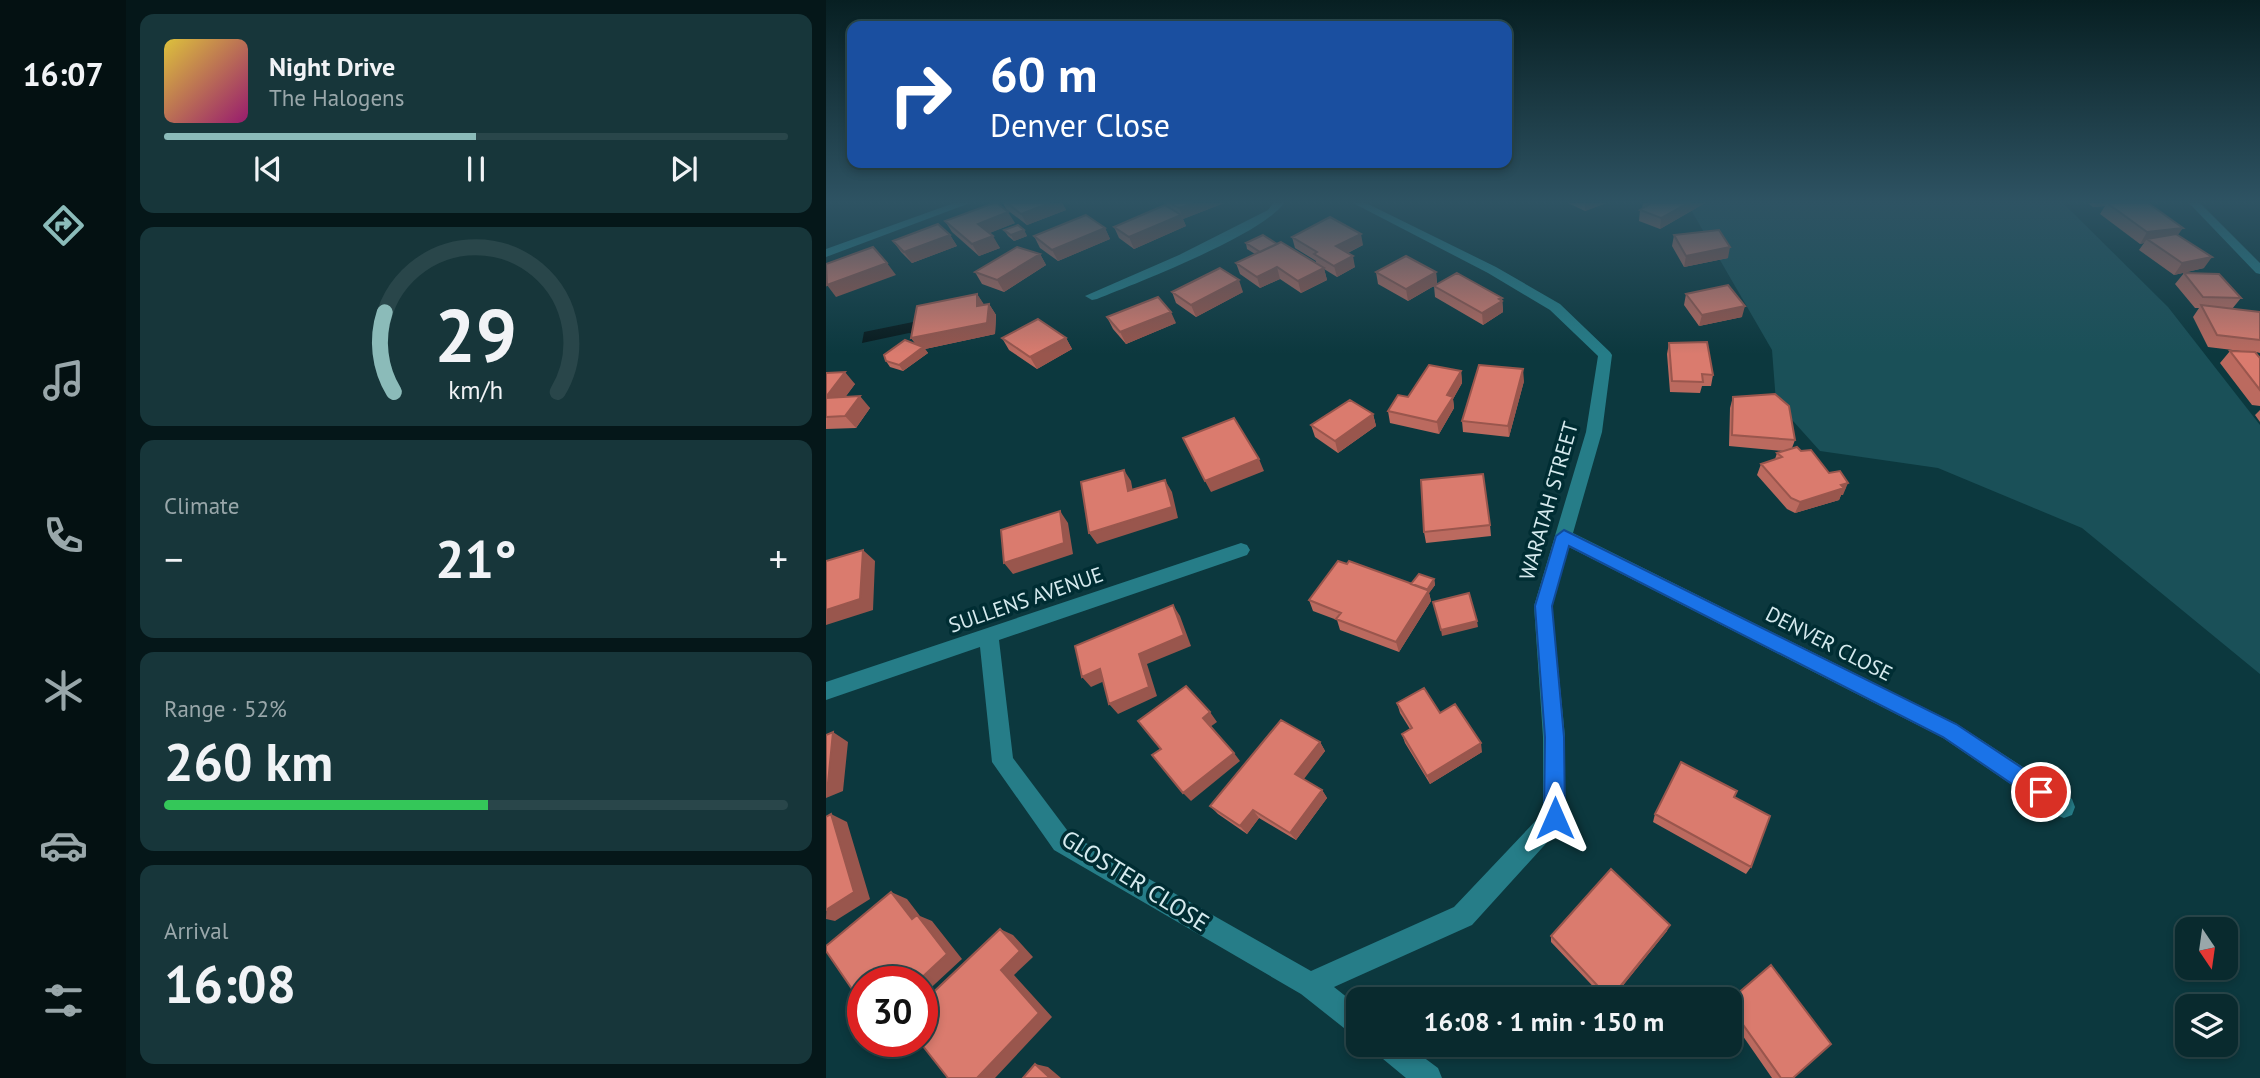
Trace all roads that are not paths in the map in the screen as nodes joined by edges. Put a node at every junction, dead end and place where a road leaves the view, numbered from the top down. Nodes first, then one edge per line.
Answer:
1 (1198, 253) edge
2 (1457, 253) edge
3 (2244, 253) edge
4 (2260, 270) edge
5 (1092, 296) dead end
6 (1564, 536) junction
7 (1241, 550) dead end
8 (989, 637) junction
9 (826, 691) edge
10 (2064, 807) dead end
11 (1310, 985) junction
12 (1346, 1014) edge
13 (1401, 1057) edge
14 (1428, 1078) edge

1 - 5 street
2 - 6 street, WARATAH STREET
3 - 4 street
6 - 10 street, DENVER CLOSE
6 - 11 street, WARATAH STREET
7 - 8 street, SULLENS AVENUE
8 - 9 street, SULLENS AVENUE
8 - 11 street, GLOSTER CLOSE
11 - 12 street, GLOSTER CLOSE
13 - 14 street

